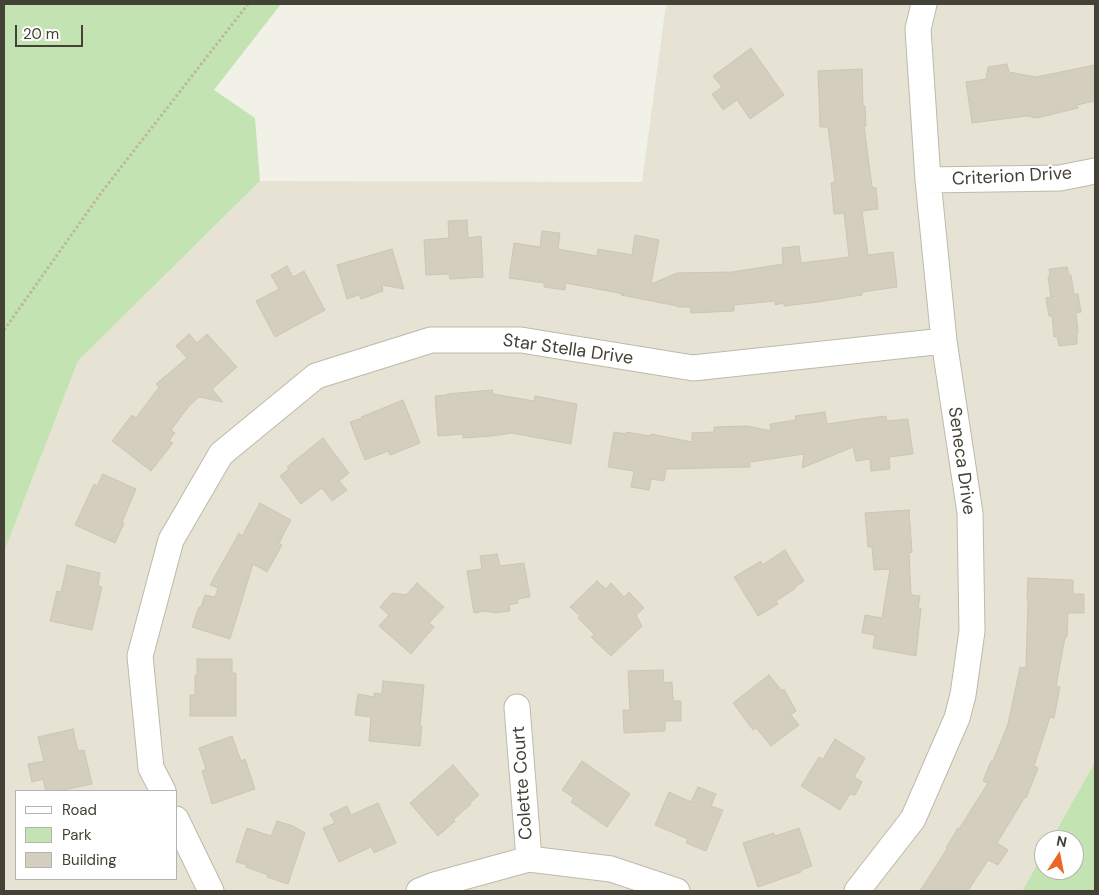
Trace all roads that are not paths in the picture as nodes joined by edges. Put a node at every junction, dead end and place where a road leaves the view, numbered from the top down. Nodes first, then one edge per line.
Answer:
1 (924, 4) edge
2 (1095, 171) edge
3 (928, 180) junction
4 (944, 341) junction
5 (518, 707) dead end
6 (162, 790) edge
7 (178, 823) edge
8 (529, 859) junction
9 (469, 884) edge
10 (211, 891) edge
11 (419, 891) edge
12 (677, 891) edge
13 (857, 891) edge

1 - 3 street, Seneca Drive
2 - 3 street, Criterion Drive
3 - 4 street, Seneca Drive
4 - 6 street, Star Stella Drive
4 - 13 street, Seneca Drive
5 - 8 street, Colette Court
7 - 10 street
8 - 9 street
8 - 12 street
9 - 11 street

